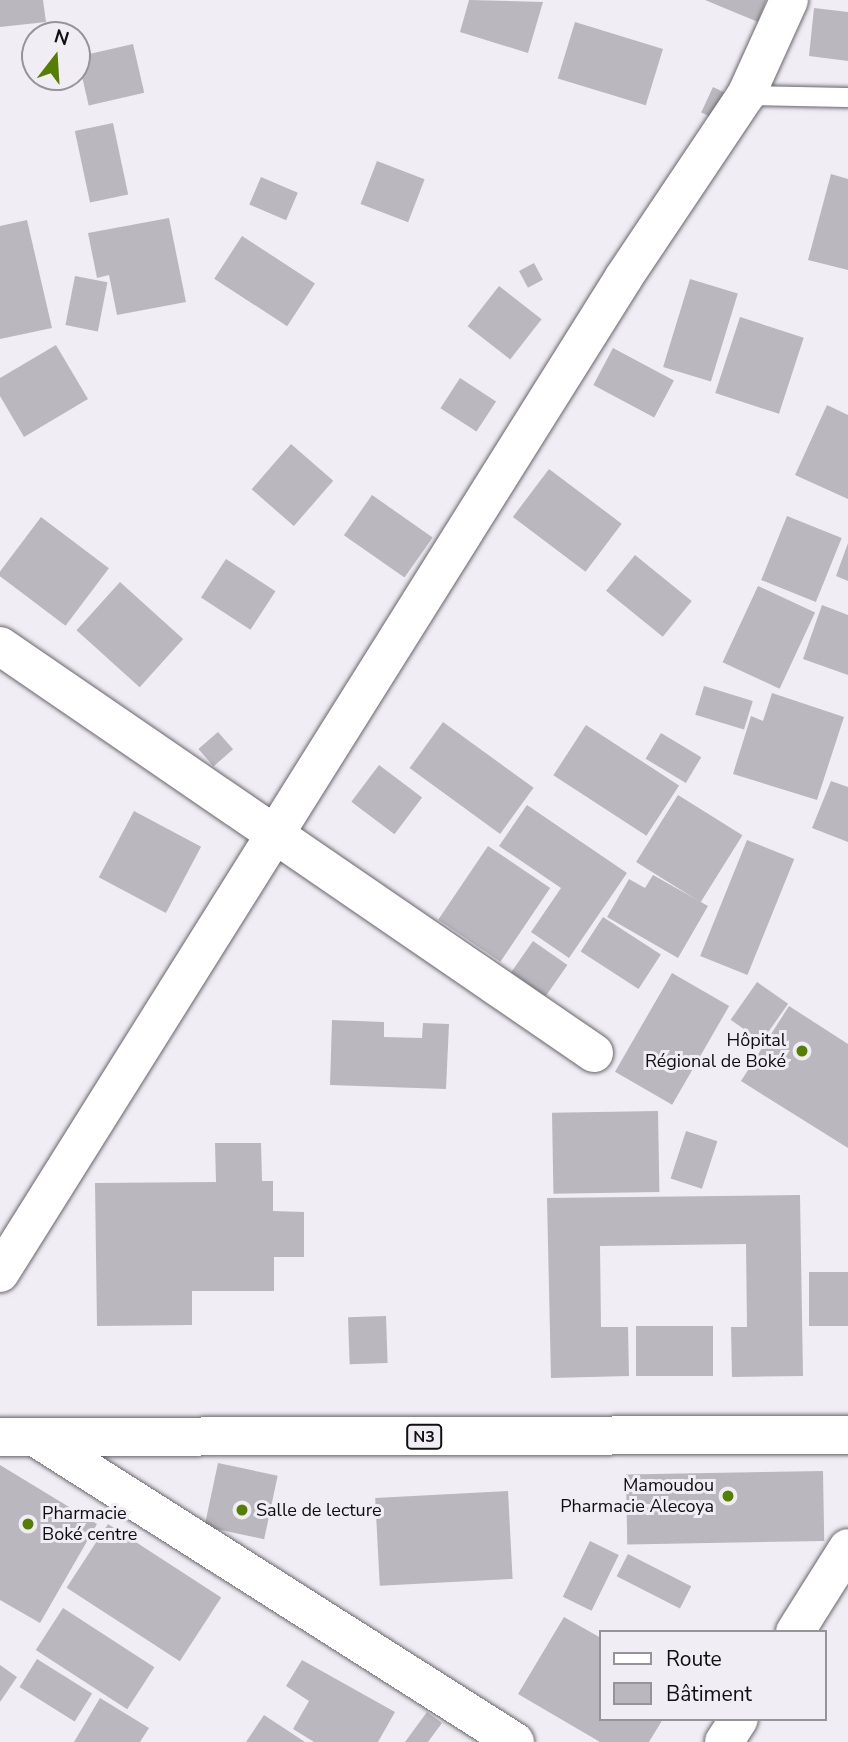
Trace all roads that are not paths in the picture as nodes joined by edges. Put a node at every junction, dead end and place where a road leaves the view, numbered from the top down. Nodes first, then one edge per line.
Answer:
1 (789, 0) edge
2 (747, 95) junction
3 (848, 96) edge
4 (0, 646) edge
5 (277, 836) junction
6 (594, 1053) dead end
7 (0, 1273) edge
8 (848, 1435) edge
9 (0, 1437) edge
10 (38, 1439) junction
11 (848, 1548) edge
12 (795, 1630) edge
13 (738, 1721) edge
14 (515, 1742) edge
15 (724, 1742) edge

1 - 2 main road
2 - 3 lane
2 - 5 main road
4 - 5 main road
5 - 6 main road
5 - 7 main road
8 - 10 main road, N3
9 - 10 main road, N3
10 - 14 main road
11 - 12 main road
13 - 15 main road

